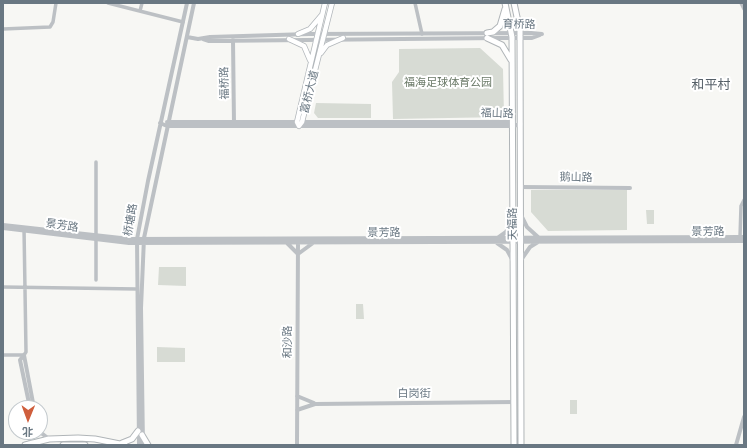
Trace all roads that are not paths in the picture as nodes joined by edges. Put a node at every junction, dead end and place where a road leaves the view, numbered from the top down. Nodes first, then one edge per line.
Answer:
1 (56, 3) edge
2 (108, 3) edge
3 (142, 3) edge
4 (187, 3) edge
5 (194, 3) edge
6 (325, 3) edge
7 (332, 3) edge
8 (415, 3) edge
9 (514, 3) edge
10 (741, 3) edge
11 (505, 4) edge
12 (744, 9) edge
13 (140, 11) junction
14 (323, 12) junction
15 (183, 22) junction
16 (3, 29) edge
17 (298, 34) junction
18 (422, 34) junction
19 (520, 35) junction
20 (317, 36) junction
21 (324, 36) junction
22 (487, 36) junction
23 (512, 36) junction
24 (187, 37) junction
25 (343, 38) junction
26 (203, 39) junction
27 (289, 39) junction
28 (233, 40) junction
29 (319, 56) junction
30 (310, 66) junction
31 (513, 67) junction
32 (160, 123) junction
33 (299, 123) junction
34 (167, 124) junction
35 (234, 124) junction
36 (512, 124) junction
37 (521, 124) junction
38 (96, 162) dead end
39 (521, 187) junction
40 (630, 188) dead end
41 (744, 200) edge
42 (521, 215) junction
43 (513, 218) junction
44 (3, 225) edge
45 (3, 228) edge
46 (24, 229) junction
47 (96, 237) junction
48 (498, 237) junction
49 (742, 237) edge
50 (513, 239) junction
51 (521, 239) junction
52 (539, 239) junction
53 (298, 240) junction
54 (137, 241) junction
55 (144, 241) junction
56 (744, 241) edge
57 (287, 242) junction
58 (314, 242) junction
59 (495, 242) junction
60 (298, 254) junction
61 (521, 260) junction
62 (513, 261) junction
63 (96, 280) dead end
64 (3, 287) edge
65 (25, 287) junction
66 (137, 287) junction
67 (3, 355) edge
68 (24, 355) junction
69 (297, 396) junction
70 (28, 400) edge
71 (32, 400) edge
72 (514, 402) junction
73 (315, 404) junction
74 (297, 410) junction
75 (744, 417) edge
76 (140, 433) junction
77 (49, 439) joint
78 (118, 443) junction
79 (27, 444) edge
80 (63, 445) edge
81 (85, 445) edge
82 (126, 445) edge
83 (138, 445) edge
84 (142, 445) edge
85 (148, 445) edge
86 (297, 445) edge
87 (514, 445) edge
88 (521, 445) edge
89 (736, 445) edge

1 - 16 street
2 - 13 street
3 - 13 street
4 - 15 street, 桥塘路
5 - 24 street, 桥塘路
6 - 14 main road, 富桥大道
7 - 21 main road, 富桥大道
8 - 18 street
9 - 19 main road, 天福路
10 - 12 street
11 - 22 main road
11 - 23 main road, 天福路
13 - 15 street
14 - 17 main road
14 - 20 main road, 富桥大道
15 - 32 street, 桥塘路
17 - 20 street, 育桥路
17 - 26 street, 育桥路
18 - 21 street, 育桥路
18 - 22 street, 育桥路
19 - 23 street, 育桥路
19 - 37 main road, 天福路
20 - 21 street, 育桥路
20 - 27 street, 育桥路
20 - 30 main road, 富桥大道
21 - 25 street, 育桥路
21 - 29 main road, 富桥大道
22 - 23 street, 育桥路
22 - 25 street, 育桥路
22 - 31 main road
23 - 31 main road, 天福路
24 - 26 street, 育桥路
24 - 34 street, 桥塘路
25 - 29 main road
26 - 28 street, 育桥路
27 - 28 street, 育桥路
27 - 30 main road
28 - 35 street, 福桥路
29 - 33 main road, 富桥大道
30 - 33 main road, 富桥大道
31 - 36 main road, 天福路
32 - 34 street, 福山路
32 - 54 street, 桥塘路
33 - 35 street, 福山路
33 - 36 street, 福山路
34 - 35 street, 福山路
34 - 55 street, 桥塘路
36 - 37 street, 福山路
36 - 43 main road, 天福路
37 - 39 main road, 天福路
38 - 47 street
39 - 40 street, 鹅山路
39 - 42 main road, 天福路
41 - 49 street
42 - 51 main road, 天福路
42 - 52 street
43 - 48 street
43 - 50 main road, 天福路
44 - 46 street
45 - 46 street
46 - 47 street, 景芳路
46 - 65 street
47 - 54 street, 景芳路
47 - 63 street
48 - 50 street, 景芳路
48 - 53 street, 景芳路
49 - 52 street, 景芳路
50 - 51 street, 景芳路
50 - 59 street, 景芳路
50 - 62 main road, 天福路
51 - 52 street, 景芳路
51 - 61 main road, 天福路
52 - 56 street, 景芳路
52 - 61 street
53 - 55 street, 景芳路
53 - 57 street, 景芳路
53 - 58 street, 景芳路
53 - 60 street, 和沙路
54 - 55 street, 景芳路
54 - 66 street, 桥塘路
55 - 57 street, 景芳路
55 - 76 street, 桥塘路
57 - 60 street
58 - 59 street, 景芳路
58 - 60 street
59 - 62 street
60 - 69 street, 和沙路
61 - 88 main road, 天福路
62 - 72 main road, 天福路
64 - 65 street
65 - 66 street
65 - 68 street
66 - 76 street, 桥塘路
67 - 68 street
68 - 70 street
68 - 71 street
69 - 73 street
69 - 74 street, 和沙路
72 - 73 street, 白岗街
72 - 87 main road, 天福路
73 - 74 street
74 - 86 street, 和沙路
75 - 89 street
76 - 78 main road
76 - 83 street, 桥塘路
76 - 84 street, 桥塘路
76 - 85 main road
77 - 78 main road
77 - 79 main road
78 - 82 main road
80 - 81 main road

